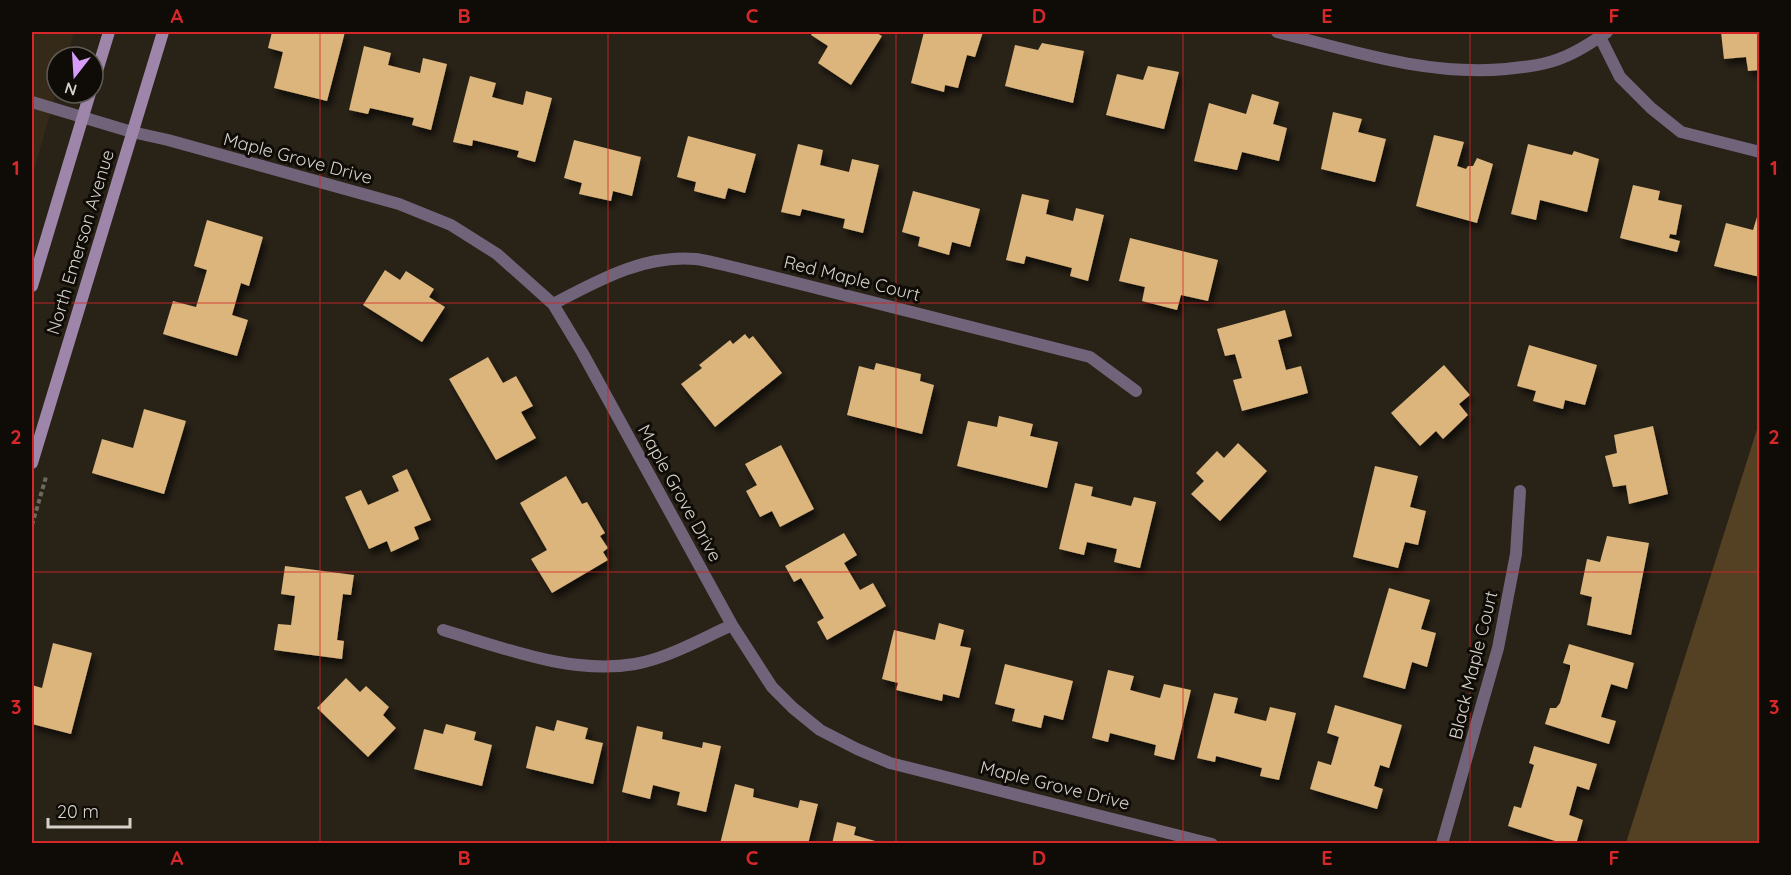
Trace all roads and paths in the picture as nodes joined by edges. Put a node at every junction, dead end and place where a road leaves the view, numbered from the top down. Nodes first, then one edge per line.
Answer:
1 (163, 32) edge
2 (1277, 32) edge
3 (1603, 34) edge
4 (32, 102) edge
5 (87, 105) edge
6 (83, 118) junction
7 (132, 132) junction
8 (1760, 152) edge
9 (32, 286) edge
10 (553, 304) junction
11 (1136, 392) dead end
12 (32, 463) edge
13 (1520, 491) dead end
14 (732, 626) junction
15 (443, 630) dead end
16 (1212, 843) edge
17 (1442, 843) edge

1 - 7 main road, North Emerson Avenue
2 - 3 street
3 - 8 street
4 - 6 street, Maple Grove Drive
5 - 6 main road, North Emerson Avenue
6 - 7 street, Maple Grove Drive
6 - 9 main road, North Emerson Avenue
7 - 10 street, Maple Grove Drive
7 - 12 main road, North Emerson Avenue
10 - 11 street, Red Maple Court
10 - 14 street, Maple Grove Drive
13 - 17 street, Black Maple Court
14 - 15 street
14 - 16 street, Maple Grove Drive

